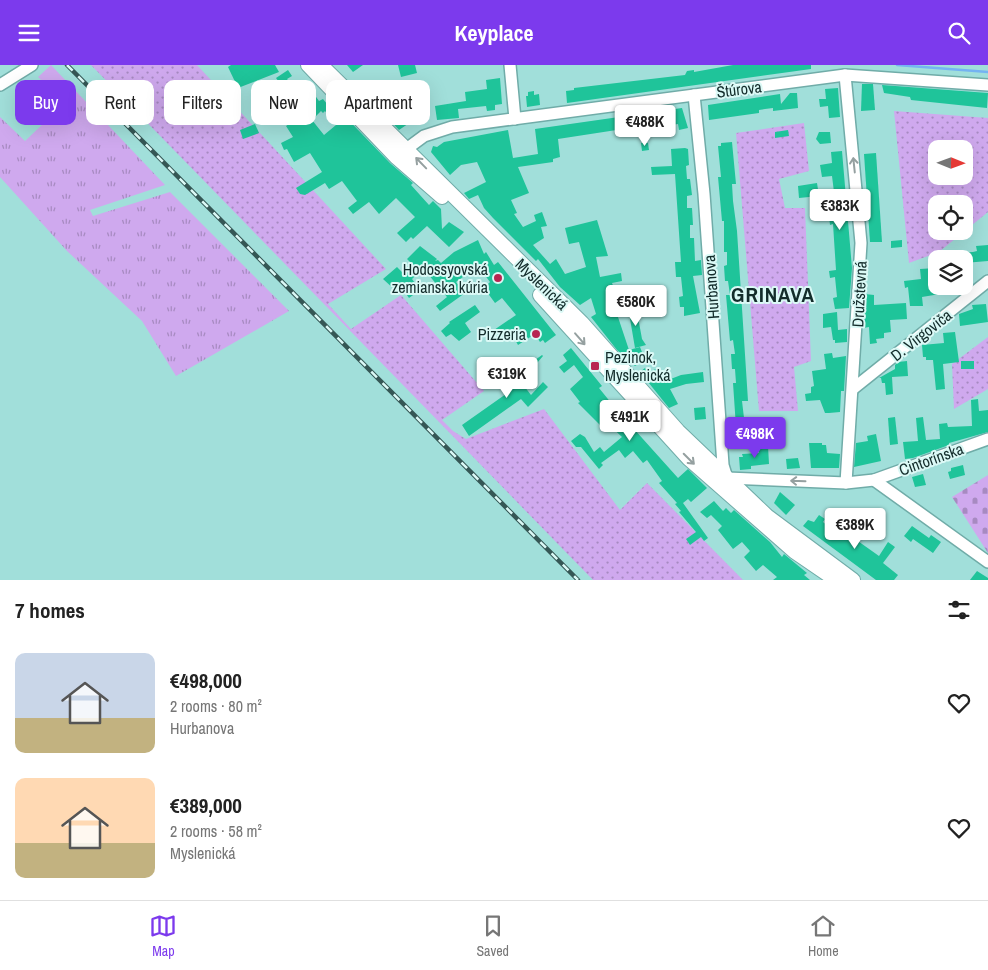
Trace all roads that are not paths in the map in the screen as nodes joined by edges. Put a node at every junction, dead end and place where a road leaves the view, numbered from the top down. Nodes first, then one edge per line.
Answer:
1 (32, 65) edge
2 (308, 65) edge
3 (321, 65) edge
4 (510, 65) edge
5 (854, 65) edge
6 (864, 65) edge
7 (845, 75) junction
8 (886, 77) junction
9 (0, 85) edge
10 (988, 85) edge
11 (694, 95) junction
12 (515, 119) junction
13 (401, 152) junction
14 (988, 281) edge
15 (854, 388) junction
16 (988, 439) edge
17 (727, 478) junction
18 (874, 480) junction
19 (846, 483) junction
20 (988, 562) edge
21 (836, 580) edge
22 (853, 580) edge

1 - 9 street
2 - 13 main road, Myslenická
3 - 13 main road, Myslenická
4 - 12 street
5 - 7 street
6 - 8 street
7 - 8 street, Štúrova
7 - 11 street, Štúrova
15 -> 7 street, Družstevná
8 - 10 street, Štúrova
11 - 12 street, Štúrova
11 - 17 street, Hurbanova
12 - 13 street, Štúrova
17 -> 13 main road, Myslenická
13 -> 21 main road, Myslenická
14 - 15 street, D. Virgoviča
15 - 19 street, Družstevná
16 - 18 street, Cintorínska
19 -> 17 street, Cintorínska
17 - 22 main road, Myslenická
18 - 19 street, Cintorínska
18 - 20 street, Cintorínska

